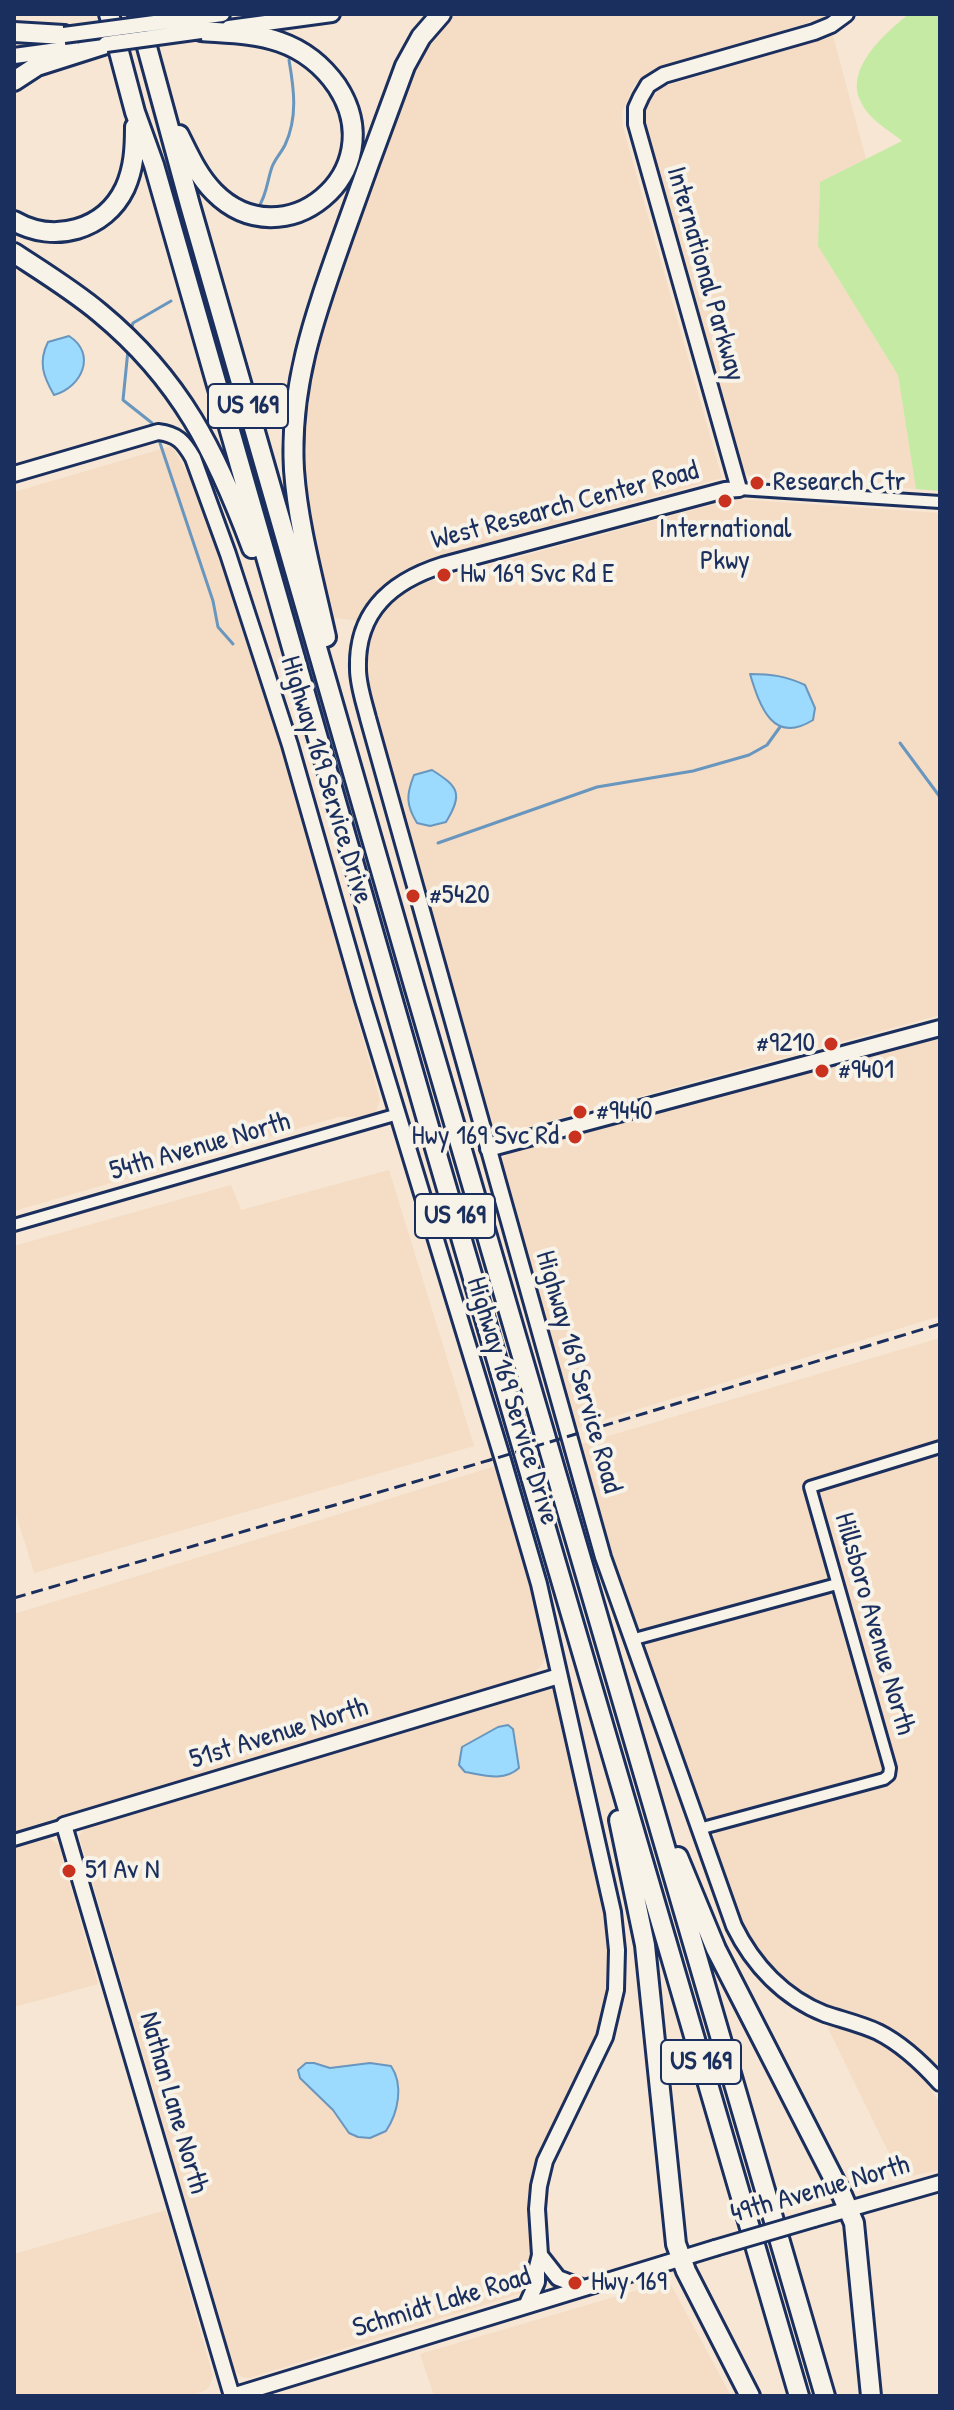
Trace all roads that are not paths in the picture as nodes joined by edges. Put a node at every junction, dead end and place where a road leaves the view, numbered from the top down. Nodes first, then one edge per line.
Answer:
1 (109, 14) edge
2 (138, 14) edge
3 (222, 14) edge
4 (332, 14) edge
5 (441, 14) edge
6 (846, 14) edge
7 (202, 21) edge
8 (14, 32) edge
9 (14, 41) edge
10 (106, 44) joint
11 (67, 46) junction
12 (14, 56) edge
13 (155, 78) junction
14 (14, 81) edge
15 (135, 112) junction
16 (14, 221) edge
17 (14, 253) edge
18 (14, 474) edge
19 (739, 489) junction
20 (940, 502) edge
21 (405, 580) joint
22 (308, 703) junction
23 (343, 735) junction
24 (940, 1028) edge
25 (398, 1114) junction
26 (488, 1149) junction
27 (14, 1225) edge
28 (940, 1447) edge
29 (837, 1584) junction
30 (631, 1640) junction
31 (559, 1676) junction
32 (604, 1728) junction
33 (637, 1754) junction
34 (64, 1825) junction
35 (699, 1829) junction
36 (14, 1840) edge
37 (940, 2083) edge
38 (940, 2183) edge
39 (848, 2209) junction
40 (715, 2248) joint
41 (540, 2255) junction
42 (680, 2257) junction
43 (583, 2287) junction
44 (527, 2304) junction
45 (232, 2396) edge
46 (750, 2396) edge
47 (799, 2396) edge
48 (825, 2396) edge
49 (871, 2396) edge

1 - 15 highway, US 169
2 - 13 highway, US 169
3 - 7 street
4 - 7 street
5 - 23 highway
6 - 19 street, International Parkway
7 - 10 street, bridge
7 - 11 street, bridge
7 - 13 highway
8 - 11 highway
9 - 11 street
10 - 11 highway
11 - 12 street
11 - 14 highway
13 - 23 highway, US 169
15 - 16 highway
15 - 22 highway, US 169
17 - 22 highway
18 - 25 street, Highway 169 Service Drive
19 - 20 street
19 - 21 street, West Research Center Road
21 - 26 street, Highway 169 Service Road
22 - 32 highway, US 169
23 - 33 highway, US 169
24 - 26 street
25 - 27 street, 54th Avenue North
25 - 31 street, Highway 169 Service Drive
26 - 30 street, Highway 169 Service Road
28 - 29 street, Hillsboro Avenue North
29 - 30 street
29 - 35 street, Hillsboro Avenue North
30 - 35 street, Highway 169 Service Road
31 - 34 street, 51st Avenue North
31 - 41 street, Highway 169 Service Drive
32 - 42 highway
32 - 47 highway, US 169
33 - 39 highway
33 - 48 highway, US 169
34 - 36 street, 51st Avenue North
34 - 45 street, Nathan Lane North
35 - 37 street, Highway 169 Service Road
38 - 39 street, 49th Avenue North
39 - 40 street, 49th Avenue North, bridge
39 - 49 highway
40 - 42 street, Schmidt Lake Road
41 - 43 street
41 - 44 street, Highway 169 Service Drive
42 - 43 street, Schmidt Lake Road
42 - 46 highway
43 - 44 street, Schmidt Lake Road
44 - 45 street, Schmidt Lake Road

